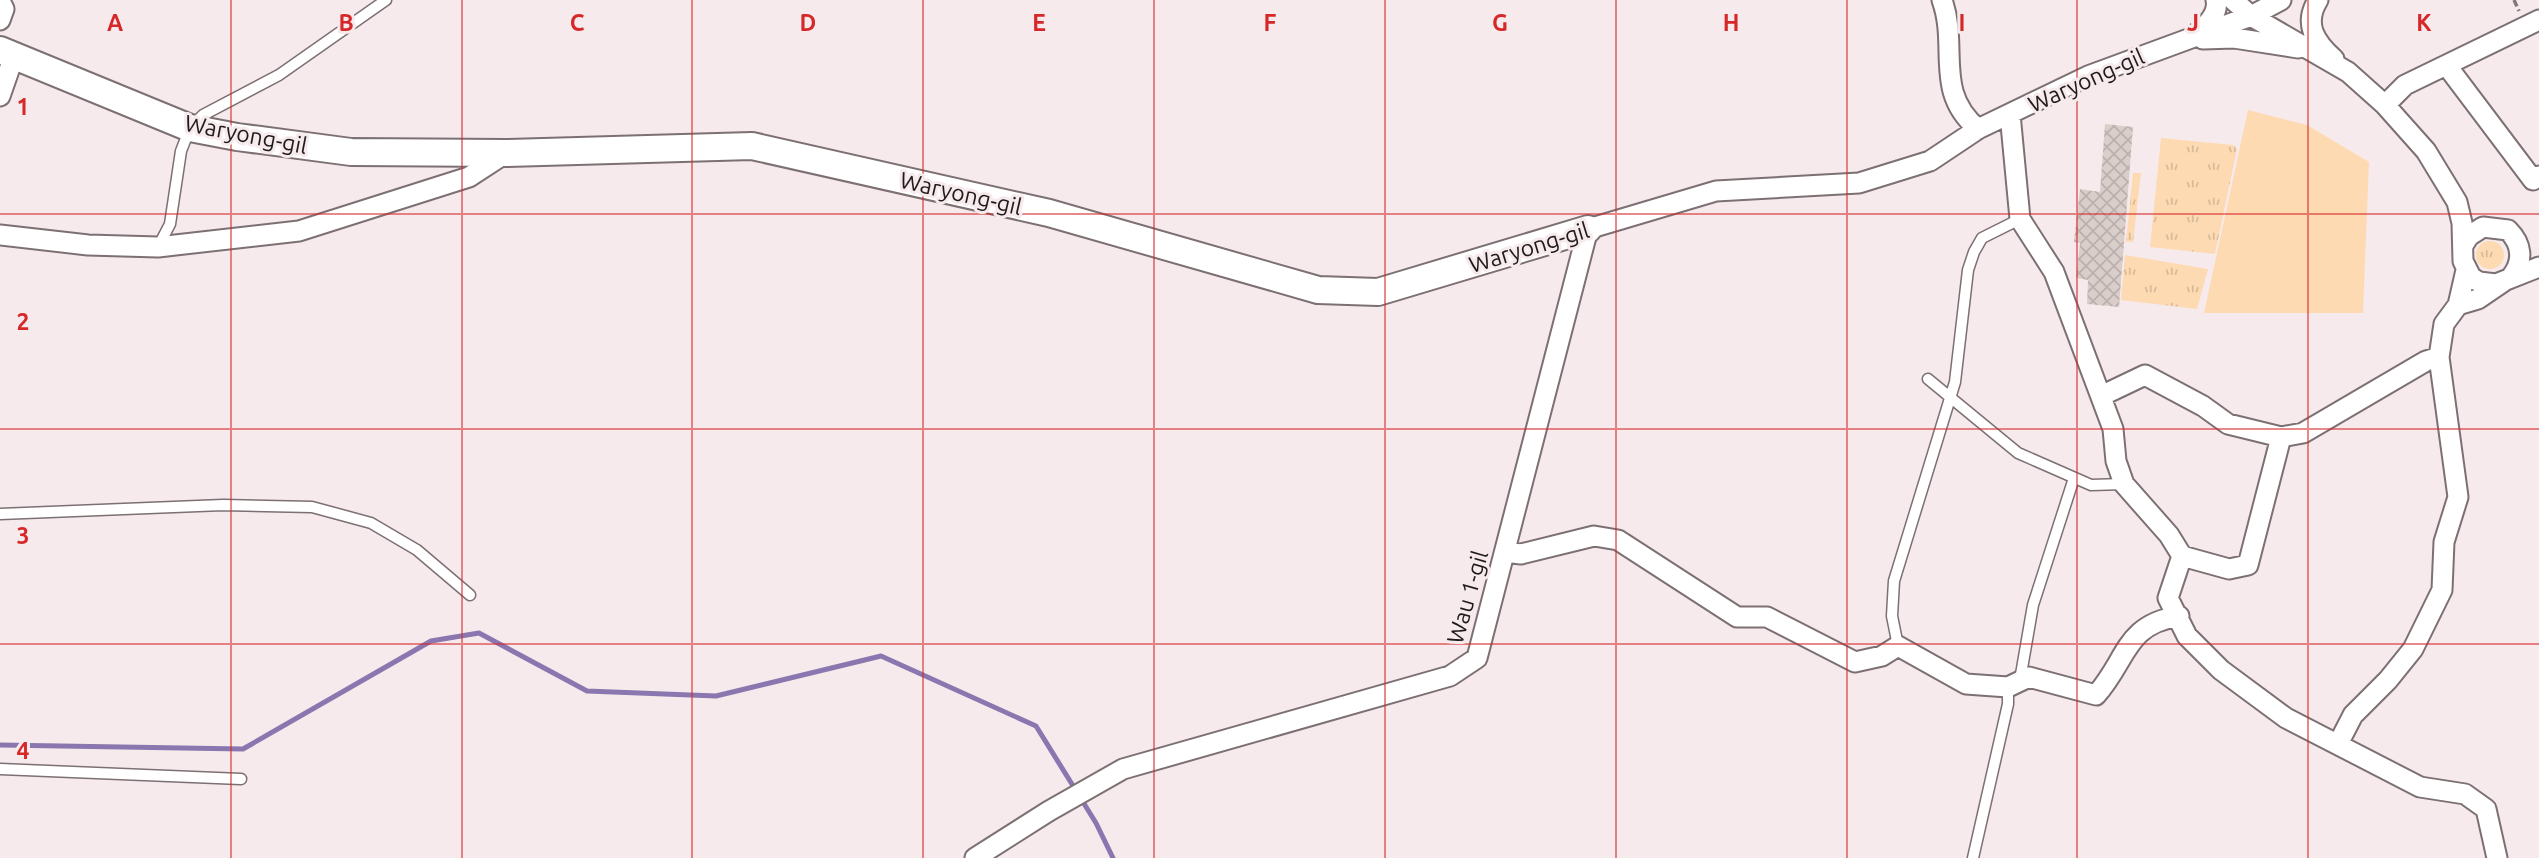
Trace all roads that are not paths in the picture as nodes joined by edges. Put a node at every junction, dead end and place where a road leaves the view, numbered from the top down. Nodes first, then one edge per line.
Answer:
1 (386, 0) edge
2 (1942, 0) edge
3 (2216, 0) edge
4 (2233, 0) edge
5 (2281, 0) edge
6 (2318, 0) edge
7 (0, 1) edge
8 (2250, 16) junction
9 (0, 20) edge
10 (2539, 20) edge
11 (2188, 38) junction
12 (2303, 48) junction
13 (7, 53) edge
14 (2447, 66) junction
15 (2348, 72) junction
16 (0, 96) edge
17 (2385, 105) junction
18 (2010, 114) junction
19 (190, 128) junction
20 (1978, 129) junction
21 (506, 153) junction
22 (2539, 176) edge
23 (2457, 202) junction
24 (2020, 219) junction
25 (2491, 225) junction
26 (1588, 229) junction
27 (0, 235) edge
28 (2464, 244) junction
29 (2519, 244) junction
30 (158, 247) junction
31 (2539, 255) edge
32 (2539, 267) edge
33 (2466, 270) junction
34 (2508, 279) junction
35 (2458, 305) junction
36 (2439, 357) junction
37 (1928, 379) dead end
38 (2101, 397) junction
39 (1951, 399) junction
40 (2281, 437) junction
41 (2074, 478) junction
42 (2124, 484) junction
43 (0, 514) edge
44 (1505, 552) junction
45 (2182, 556) junction
46 (470, 595) dead end
47 (2179, 616) junction
48 (1898, 646) junction
49 (2014, 684) junction
50 (2338, 744) junction
51 (0, 769) edge
52 (241, 779) dead end
53 (975, 858) edge
54 (1973, 858) edge
55 (2497, 858) edge

1 - 19 lane
2 - 20 street
3 - 11 street
4 - 8 street
5 - 8 street, Waryong-gil
6 - 15 street
7 - 9 street
8 - 11 street, Waryong-gil
8 - 12 street
10 - 14 street
11 - 12 street
11 - 18 street, Waryong-gil
12 - 15 street
13 - 16 street
13 - 19 street, Waryong-gil
14 - 17 street
14 - 22 street
15 - 17 street
17 - 23 street
18 - 20 street, Waryong-gil
18 - 24 street
19 - 21 street, Waryong-gil
19 - 30 lane
20 - 26 street, Waryong-gil
21 - 26 street, Waryong-gil
21 - 30 street
23 - 25 street
23 - 28 street
24 - 38 street
24 - 39 lane
25 - 28 street
25 - 29 street
26 - 44 street, Wau 1-gil
27 - 30 street
28 - 33 street
29 - 31 street
29 - 34 street
32 - 34 street
33 - 34 street
33 - 35 street
34 - 35 street
35 - 36 street
36 - 40 street
36 - 50 street
37 - 39 lane
38 - 40 street
38 - 42 street
39 - 41 lane
39 - 48 lane
40 - 45 street
41 - 42 lane
41 - 49 lane
42 - 45 street
43 - 46 lane
44 - 48 street
44 - 53 street, Wau 1-gil
45 - 47 street
47 - 49 street
47 - 50 street
48 - 49 street
49 - 54 lane
50 - 55 street
51 - 52 lane

